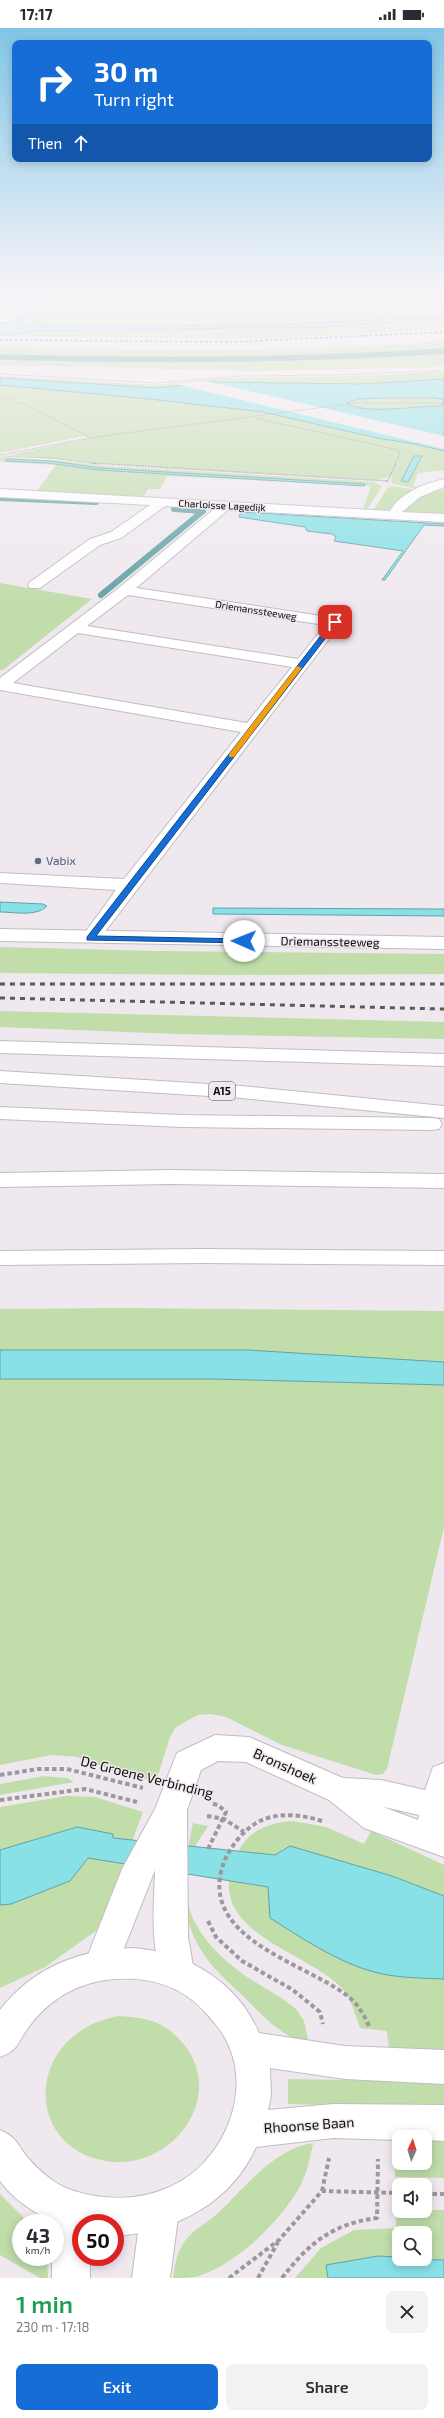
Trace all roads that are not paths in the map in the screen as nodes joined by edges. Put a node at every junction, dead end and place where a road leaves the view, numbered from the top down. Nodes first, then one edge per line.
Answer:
1 (444, 483) edge
2 (0, 493) edge
3 (163, 502) junction
4 (225, 506) junction
5 (394, 515) junction
6 (444, 518) edge
7 (35, 585) dead end
8 (126, 590) junction
9 (75, 628) junction
10 (302, 664) junction
11 (0, 685) edge
12 (252, 729) junction
13 (0, 878) edge
14 (129, 885) junction
15 (0, 935) edge
16 (90, 938) junction
17 (444, 943) edge
18 (0, 1047) edge
19 (444, 1060) edge
20 (0, 1077) edge
21 (444, 1112) edge
22 (0, 1113) edge
23 (444, 1124) edge
24 (0, 1168) edge
25 (170, 1177) junction
26 (0, 1180) edge
27 (444, 1181) edge
28 (0, 1258) edge
29 (444, 1258) edge
30 (444, 1776) edge
31 (340, 1791) junction
32 (173, 1803) junction
33 (440, 1807) edge
34 (437, 1840) edge
35 (100, 1965) junction
36 (177, 1972) junction
37 (4, 2026) edge
38 (248, 2047) junction
39 (444, 2067) edge
40 (444, 2123) edge
41 (246, 2130) junction
42 (0, 2148) edge
43 (71, 2210) junction
44 (160, 2210) junction
45 (71, 2278) edge
46 (151, 2278) edge

1 - 5 main road
2 - 3 main road, Charloisse Lagedijk
3 - 4 main road, Charloisse Lagedijk
3 - 7 main road
4 - 5 main road, Charloisse Lagedijk
4 - 8 main road
5 - 6 main road, Charloisse Lagedijk
8 - 9 main road
8 - 10 main road, Driemanssteeweg
9 - 10 main road
9 - 11 main road
10 - 12 main road, Driemanssteeweg
11 - 12 main road
12 - 14 main road, Driemanssteeweg
13 - 14 main road
14 - 16 main road, Driemanssteeweg
15 - 16 main road, Driemanssteeweg
16 - 17 main road, Driemanssteeweg
18 - 19 main road
20 - 21 main road, A15
22 - 23 main road
24 - 25 main road
25 - 26 main road
25 - 27 main road
28 - 29 main road
30 - 33 main road
31 - 32 main road, Bronshoek
31 - 33 main road
31 - 34 main road
32 - 35 main road, Bronshoek
32 - 36 main road, Bronshoek
33 - 34 main road
35 - 36 main road
35 - 37 main road
36 - 38 main road
38 - 39 main road
38 - 41 main road
40 - 41 main road, Rhoonse Baan
41 - 44 main road
42 - 43 main road
43 - 44 main road
43 - 45 main road
44 - 46 main road

